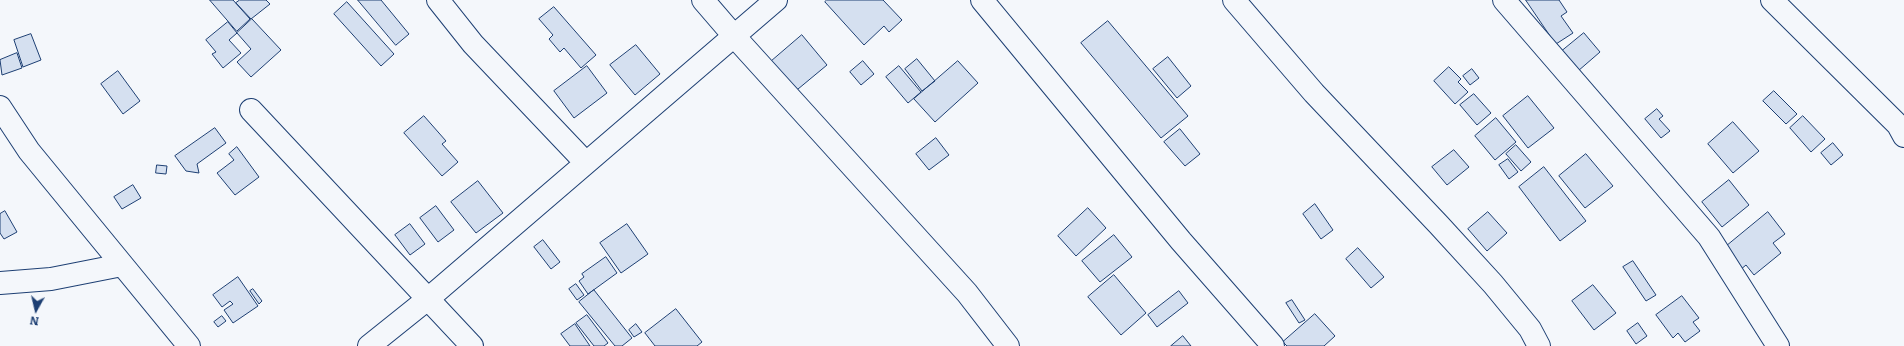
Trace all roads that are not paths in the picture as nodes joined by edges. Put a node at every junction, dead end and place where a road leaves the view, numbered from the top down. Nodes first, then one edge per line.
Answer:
1 (438, 0) edge
2 (703, 0) edge
3 (776, 0) edge
4 (982, 0) edge
5 (1234, 0) edge
6 (1504, 0) edge
7 (1772, 0) edge
8 (734, 36) junction
9 (0, 107) edge
10 (251, 110) dead end
11 (1904, 136) edge
12 (586, 162) junction
13 (122, 265) junction
14 (0, 283) edge
15 (429, 298) junction
16 (189, 346) edge
17 (369, 346) edge
18 (472, 346) edge
19 (1008, 346) edge
20 (1273, 346) edge
21 (1538, 346) edge
22 (1778, 346) edge

1 - 12 street
2 - 8 street
3 - 8 street
4 - 20 street
5 - 21 street
6 - 22 street
7 - 11 street
8 - 12 street
8 - 19 street
9 - 13 street
10 - 15 street
12 - 15 street
13 - 14 street
13 - 16 street
15 - 17 street
15 - 18 street

